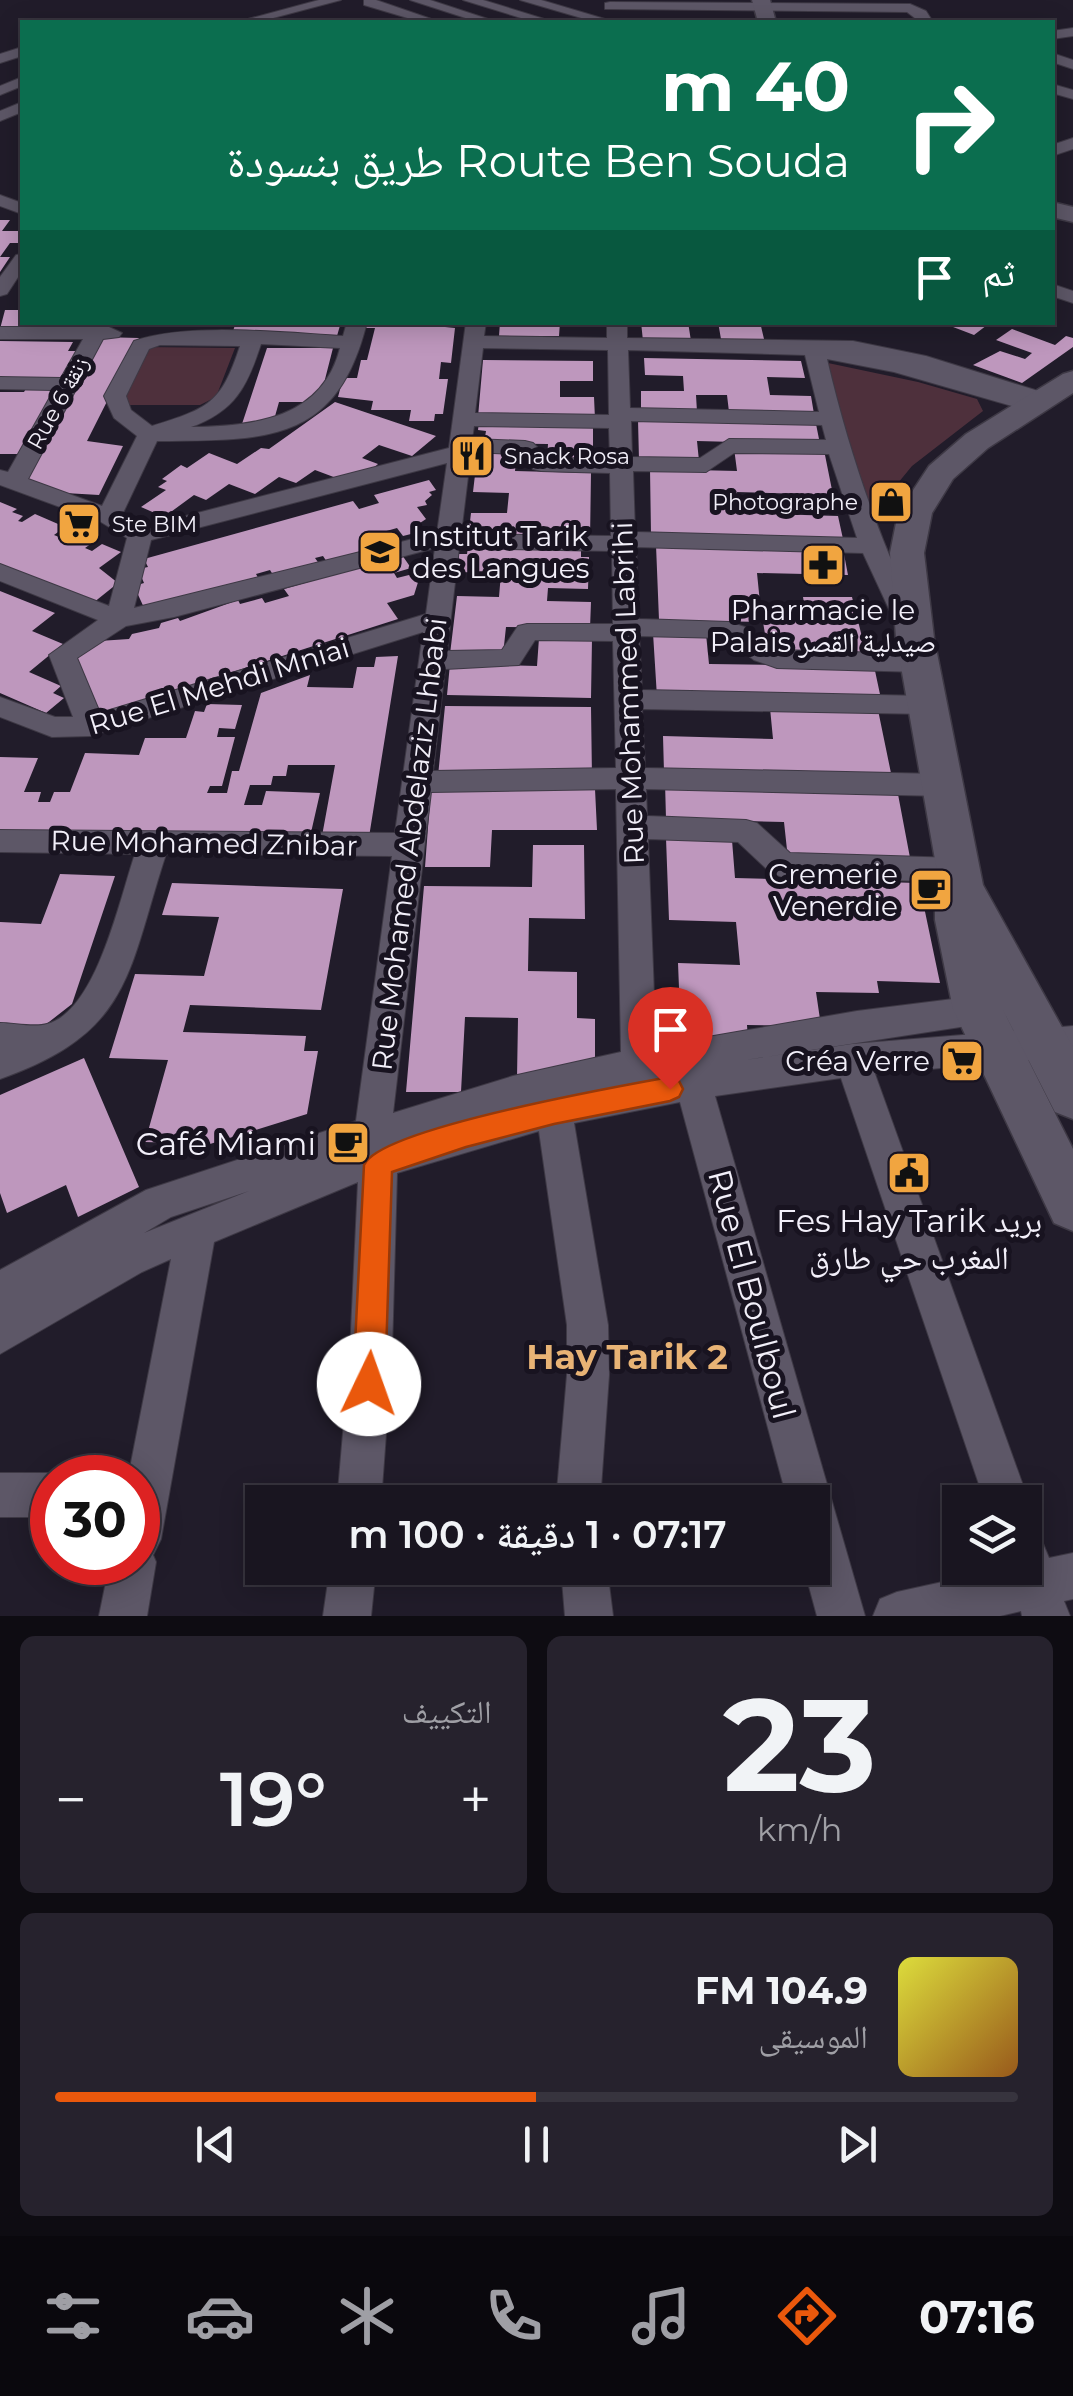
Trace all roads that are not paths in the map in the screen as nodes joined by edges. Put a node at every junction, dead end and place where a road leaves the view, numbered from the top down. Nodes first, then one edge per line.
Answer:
1 (334, 0) edge
2 (416, 0) edge
3 (468, 0) edge
4 (586, 0) edge
5 (530, 1) edge
6 (367, 4) edge
7 (610, 6) junction
8 (756, 10) edge
9 (508, 11) junction
10 (637, 14) junction
11 (270, 20) edge
12 (324, 20) dead end
13 (428, 20) edge
14 (477, 20) edge
15 (488, 20) edge
16 (541, 20) edge
17 (601, 20) edge
18 (621, 20) edge
19 (657, 20) edge
20 (925, 20) edge
21 (20, 263) edge
22 (4, 298) edge
23 (153, 325) edge
24 (226, 325) edge
25 (99, 328) edge
26 (475, 332) edge
27 (0, 333) edge
28 (356, 333) edge
29 (617, 333) edge
30 (808, 348) junction
31 (1073, 380) edge
32 (0, 383) edge
33 (68, 384) junction
34 (1035, 402) junction
35 (620, 418) junction
36 (832, 419) junction
37 (150, 434) junction
38 (459, 439) junction
39 (839, 447) junction
40 (621, 466) junction
41 (7, 480) edge
42 (109, 517) junction
43 (140, 536) junction
44 (448, 539) junction
45 (624, 542) junction
46 (869, 546) junction
47 (0, 572) edge
48 (118, 619) junction
49 (438, 619) junction
50 (626, 630) junction
51 (917, 651) junction
52 (433, 660) junction
53 (629, 699) junction
54 (926, 704) junction
55 (0, 706) edge
56 (91, 726) junction
57 (631, 778) junction
58 (417, 782) junction
59 (942, 785) junction
60 (632, 826) junction
61 (0, 840) edge
62 (154, 842) junction
63 (409, 845) junction
64 (959, 878) junction
65 (985, 1028) junction
66 (1048, 1029) edge
67 (0, 1038) edge
68 (55, 1039) junction
69 (852, 1059) junction
70 (0, 1064) edge
71 (639, 1064) junction
72 (694, 1085) junction
73 (1073, 1096) edge
74 (554, 1111) junction
75 (377, 1146) junction
76 (1073, 1206) edge
77 (197, 1228) junction
78 (0, 1292) edge
79 (0, 1333) edge
80 (150, 1455) edge
81 (361, 1485) edge
82 (577, 1485) edge
83 (805, 1485) edge
84 (1001, 1485) edge
85 (0, 1495) edge
86 (30, 1495) edge
87 (830, 1577) edge
88 (1045, 1583) edge
89 (129, 1585) edge
90 (351, 1585) edge
91 (586, 1585) edge
92 (123, 1616) edge
93 (347, 1616) edge
94 (589, 1616) edge
95 (841, 1616) edge
96 (897, 1616) edge

1 - 11 street
2 - 14 street
3 - 9 street
4 - 7 street
5 - 9 street
5 - 17 street
6 - 13 street
7 - 8 street
7 - 10 street
8 - 20 street
9 - 15 street
9 - 16 street
10 - 18 street
10 - 19 street
11 - 12 street
21 - 22 street
23 - 25 street
24 - 28 street
25 - 27 street
25 - 33 street, Rue 6 زنقة
26 - 29 street
26 - 38 street, Rue Mohamed Abdelaziz Lhbabi
28 - 37 street
29 - 30 street
29 - 35 street, Rue Mohammed Labrihi
30 - 34 street
30 - 36 street
31 - 34 street
32 - 33 street
33 - 41 street, Rue 6 زنقة
34 - 51 street
35 - 36 street
35 - 38 street
35 - 40 street, Rue Mohammed Labrihi
36 - 39 street
37 - 37 street
37 - 42 street
38 - 40 street
38 - 43 street
38 - 44 street, Rue Mohamed Abdelaziz Lhbabi
39 - 40 street
39 - 46 street
40 - 45 street, Rue Mohammed Labrihi
41 - 42 street
42 - 43 street
43 - 48 street
44 - 45 street
44 - 48 street
44 - 49 street, Rue Mohamed Abdelaziz Lhbabi
45 - 46 street
45 - 50 street, Rue Mohammed Labrihi
46 - 51 street
47 - 48 street
48 - 56 street
49 - 52 street, Rue Mohamed Abdelaziz Lhbabi
49 - 56 street, Rue El Mehdi Mniai
50 - 51 street
50 - 52 street
50 - 53 street, Rue Mohammed Labrihi
51 - 54 street
52 - 58 street, Rue Mohamed Abdelaziz Lhbabi
53 - 54 street
53 - 57 street, Rue Mohammed Labrihi
54 - 59 street
55 - 56 street, Rue El Mehdi Mniai
57 - 58 street
57 - 59 street
57 - 60 street, Rue Mohammed Labrihi
58 - 63 street, Rue Mohamed Abdelaziz Lhbabi
59 - 64 street
60 - 64 street
60 - 71 street, Rue Mohammed Labrihi
61 - 62 street, Rue Mohamed Znibar
62 - 63 street, Rue Mohamed Znibar
62 - 68 street
63 - 75 street, Rue Mohamed Abdelaziz Lhbabi
64 - 65 street
64 - 66 street
65 - 66 street
65 - 69 street
65 - 71 street
65 - 76 street
66 - 73 street
67 - 68 street
68 - 70 street
69 - 72 street
69 - 84 street
71 - 75 street
72 - 74 street
72 - 83 street, Rue El Boulboul
74 - 75 street
74 - 82 street
75 - 77 street
75 - 78 street
75 - 81 street, Rue Mohamed Abdelaziz Lhbabi
77 - 79 street
77 - 80 street
85 - 86 street
87 - 95 street
88 - 96 street
89 - 92 street
90 - 93 street
91 - 94 street

